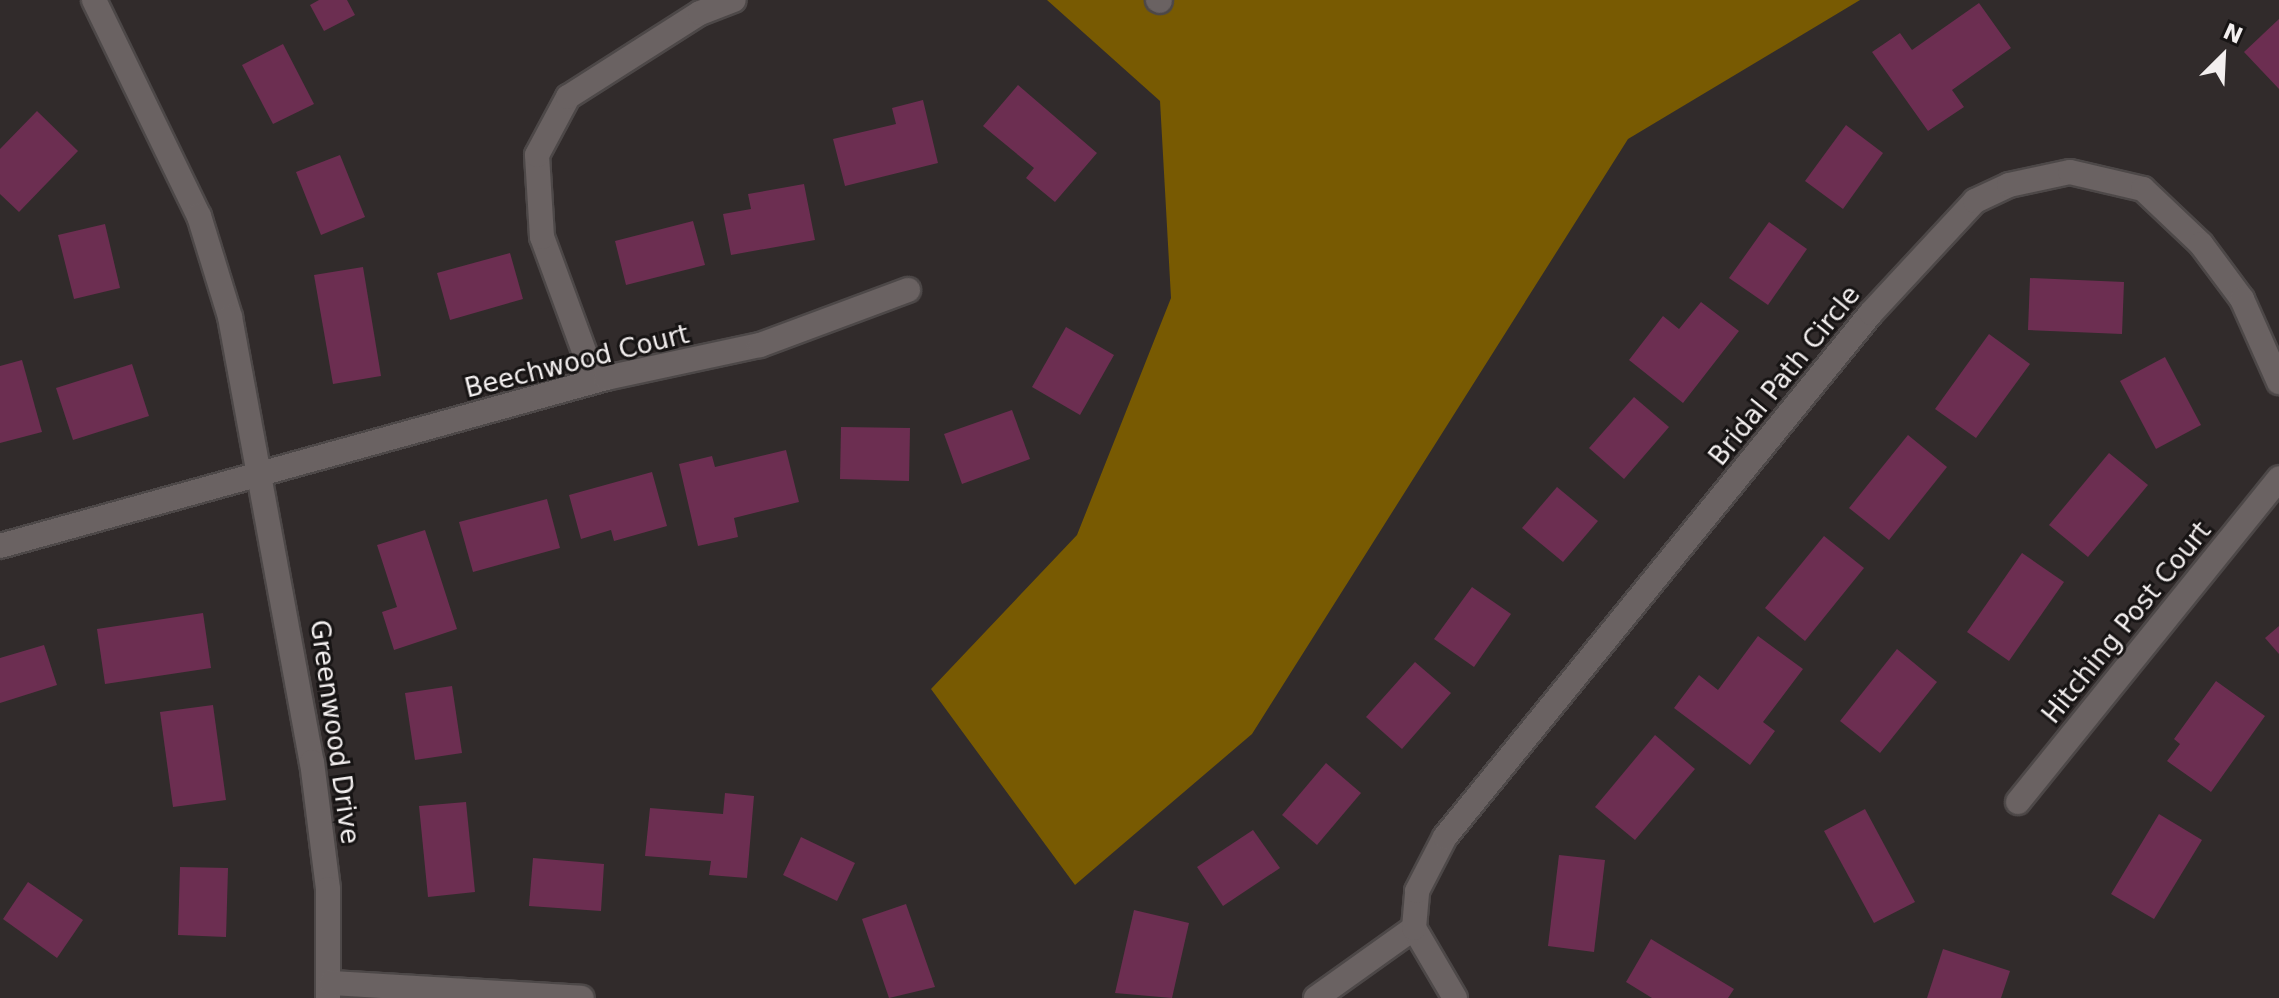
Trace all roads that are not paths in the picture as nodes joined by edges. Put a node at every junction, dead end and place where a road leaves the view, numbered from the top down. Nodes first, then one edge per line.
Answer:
1 (94, 0) edge
2 (734, 0) edge
3 (908, 290) dead end
4 (595, 381) junction
5 (2279, 382) edge
6 (256, 477) junction
7 (2279, 478) edge
8 (0, 546) edge
9 (2018, 802) dead end
10 (1414, 928) junction
11 (329, 990) edge
12 (582, 998) edge
13 (1316, 998) edge
14 (1455, 998) edge

1 - 6 street, Greenwood Drive
2 - 4 street
3 - 4 street, Beechwood Court
4 - 6 street, Beechwood Court
5 - 10 street, Bridal Path Circle
6 - 8 street, Beechwood Court
6 - 11 street, Greenwood Drive
7 - 9 street, Hitching Post Court
10 - 13 street
10 - 14 street
11 - 12 street

